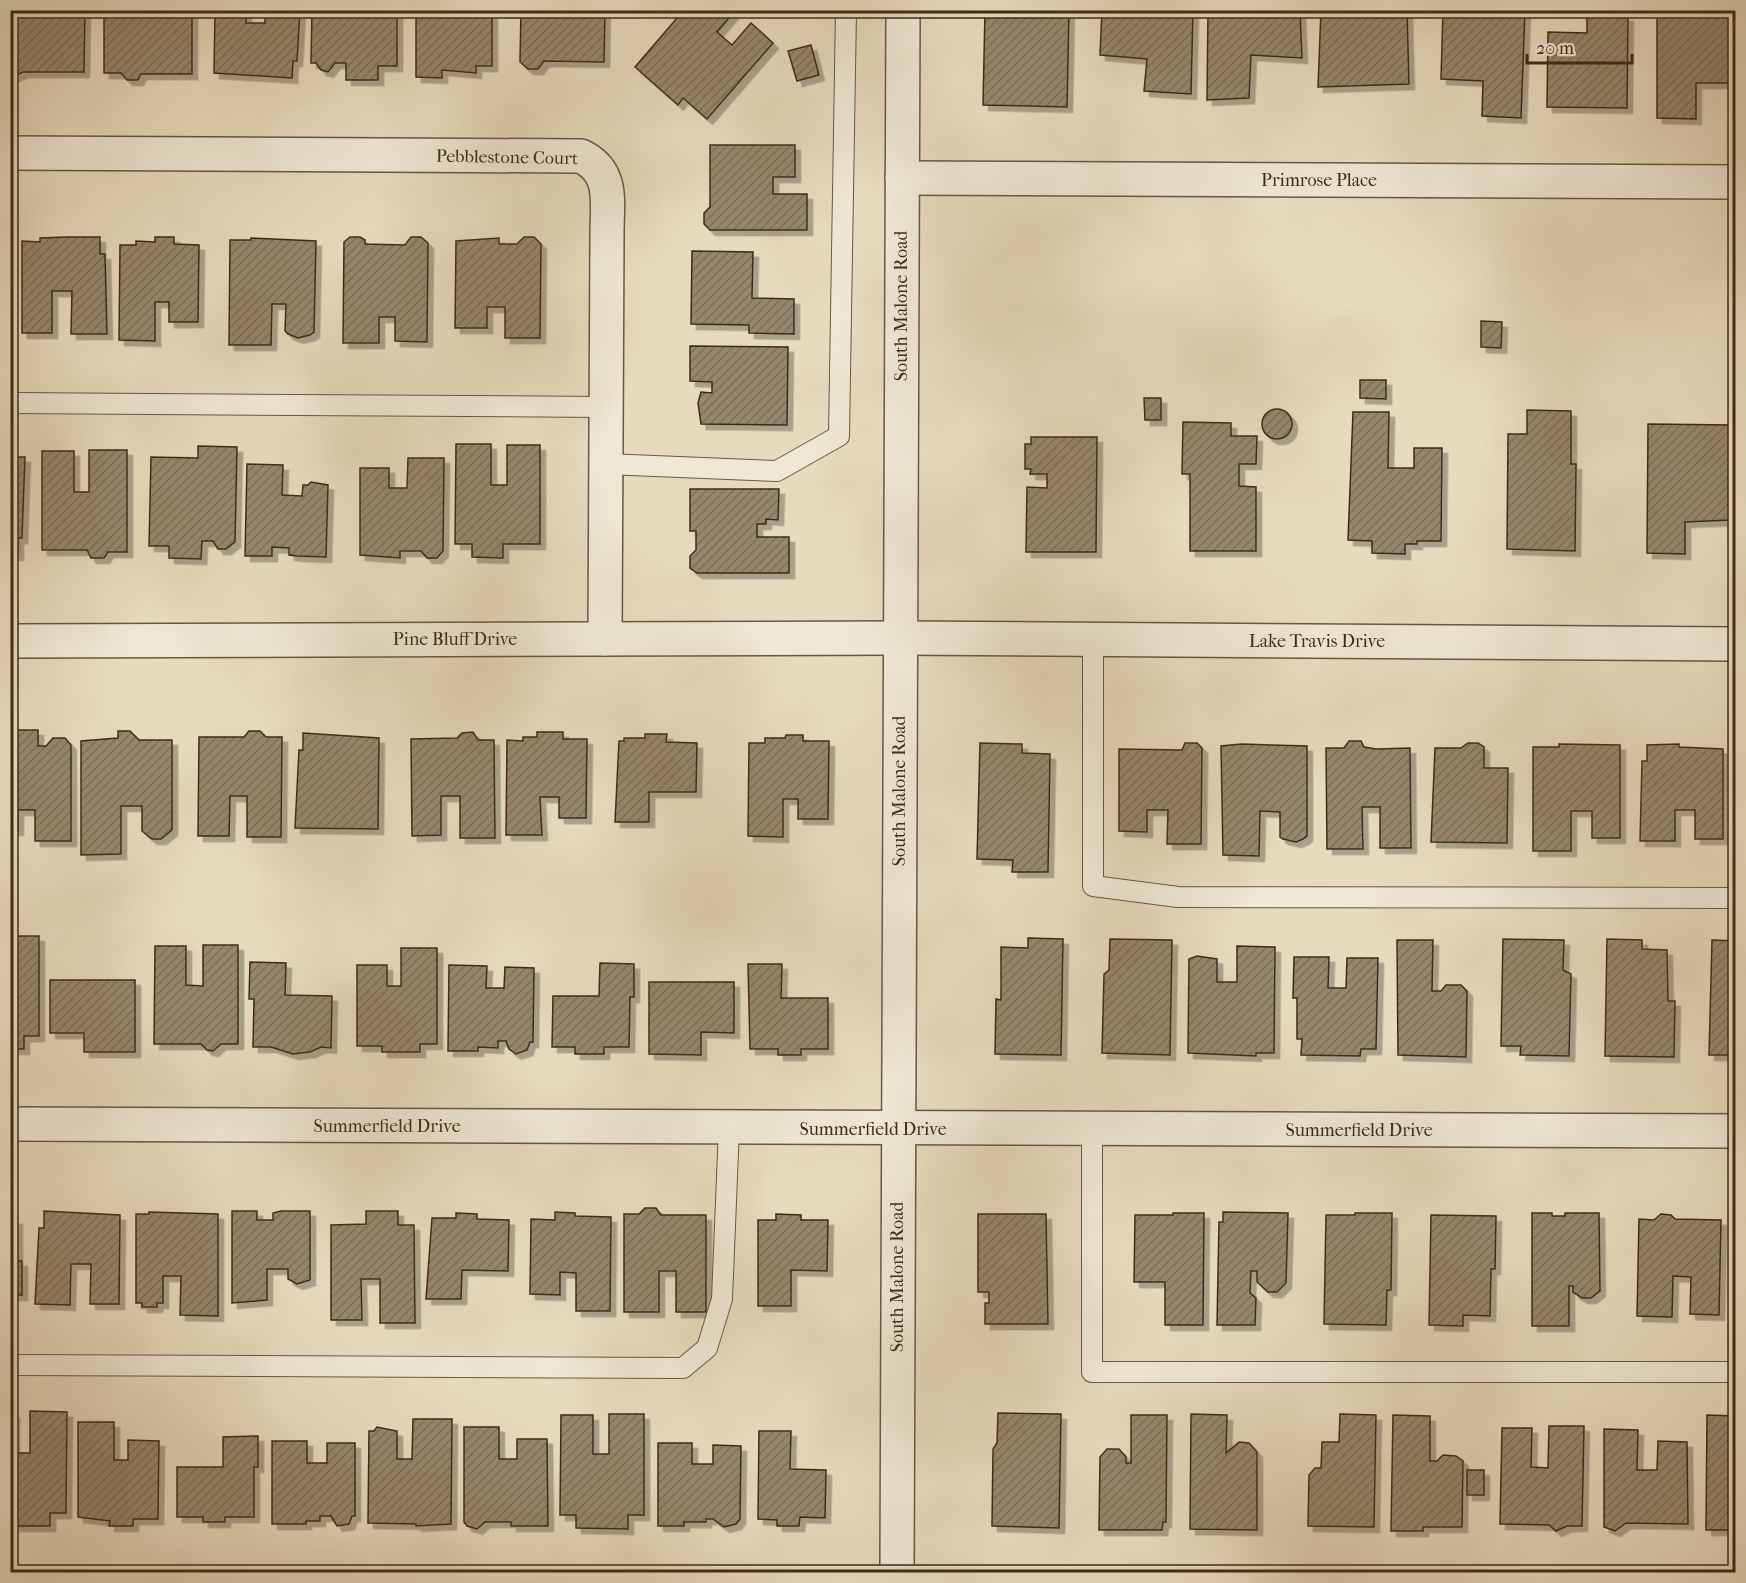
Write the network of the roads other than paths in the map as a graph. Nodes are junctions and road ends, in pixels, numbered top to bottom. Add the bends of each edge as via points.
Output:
1 (846, 10) edge
2 (903, 10) edge
3 (10, 153) edge
4 (902, 178) junction
5 (1736, 182) edge
6 (10, 404) edge
7 (606, 407) junction
8 (606, 464) junction
9 (899, 638) junction
10 (605, 639) junction
11 (1093, 639) junction
12 (10, 641) edge
13 (1736, 644) edge
14 (1736, 898) edge
15 (10, 1124) edge
16 (729, 1128) junction
17 (898, 1129) junction
18 (1092, 1129) junction
19 (1736, 1131) edge
20 (10, 1365) edge
21 (1736, 1372) edge
22 (897, 1572) edge

1 - 8 lane via 839,436 777,471
2 - 4 street, South Malone Road
3 - 7 street, Pebblestone Court via 581,156 596,163 606,182
4 - 5 street, Primrose Place
4 - 9 street, South Malone Road
6 - 7 lane
7 - 8 street, Pebblestone Court
8 - 10 street, Pebblestone Court
9 - 10 street, Pine Bluff Drive
9 - 11 street, Lake Travis Drive
9 - 17 street, South Malone Road
10 - 12 street, Pine Bluff Drive
11 - 13 street, Lake Travis Drive
11 - 14 lane via 1093,885 1178,897
15 - 16 street, Summerfield Drive
16 - 17 street, Summerfield Drive
16 - 20 lane via 722,1299 707,1348 683,1368
17 - 18 street, Summerfield Drive
17 - 22 street, South Malone Road
18 - 19 street, Summerfield Drive
18 - 21 lane via 1092,1372

